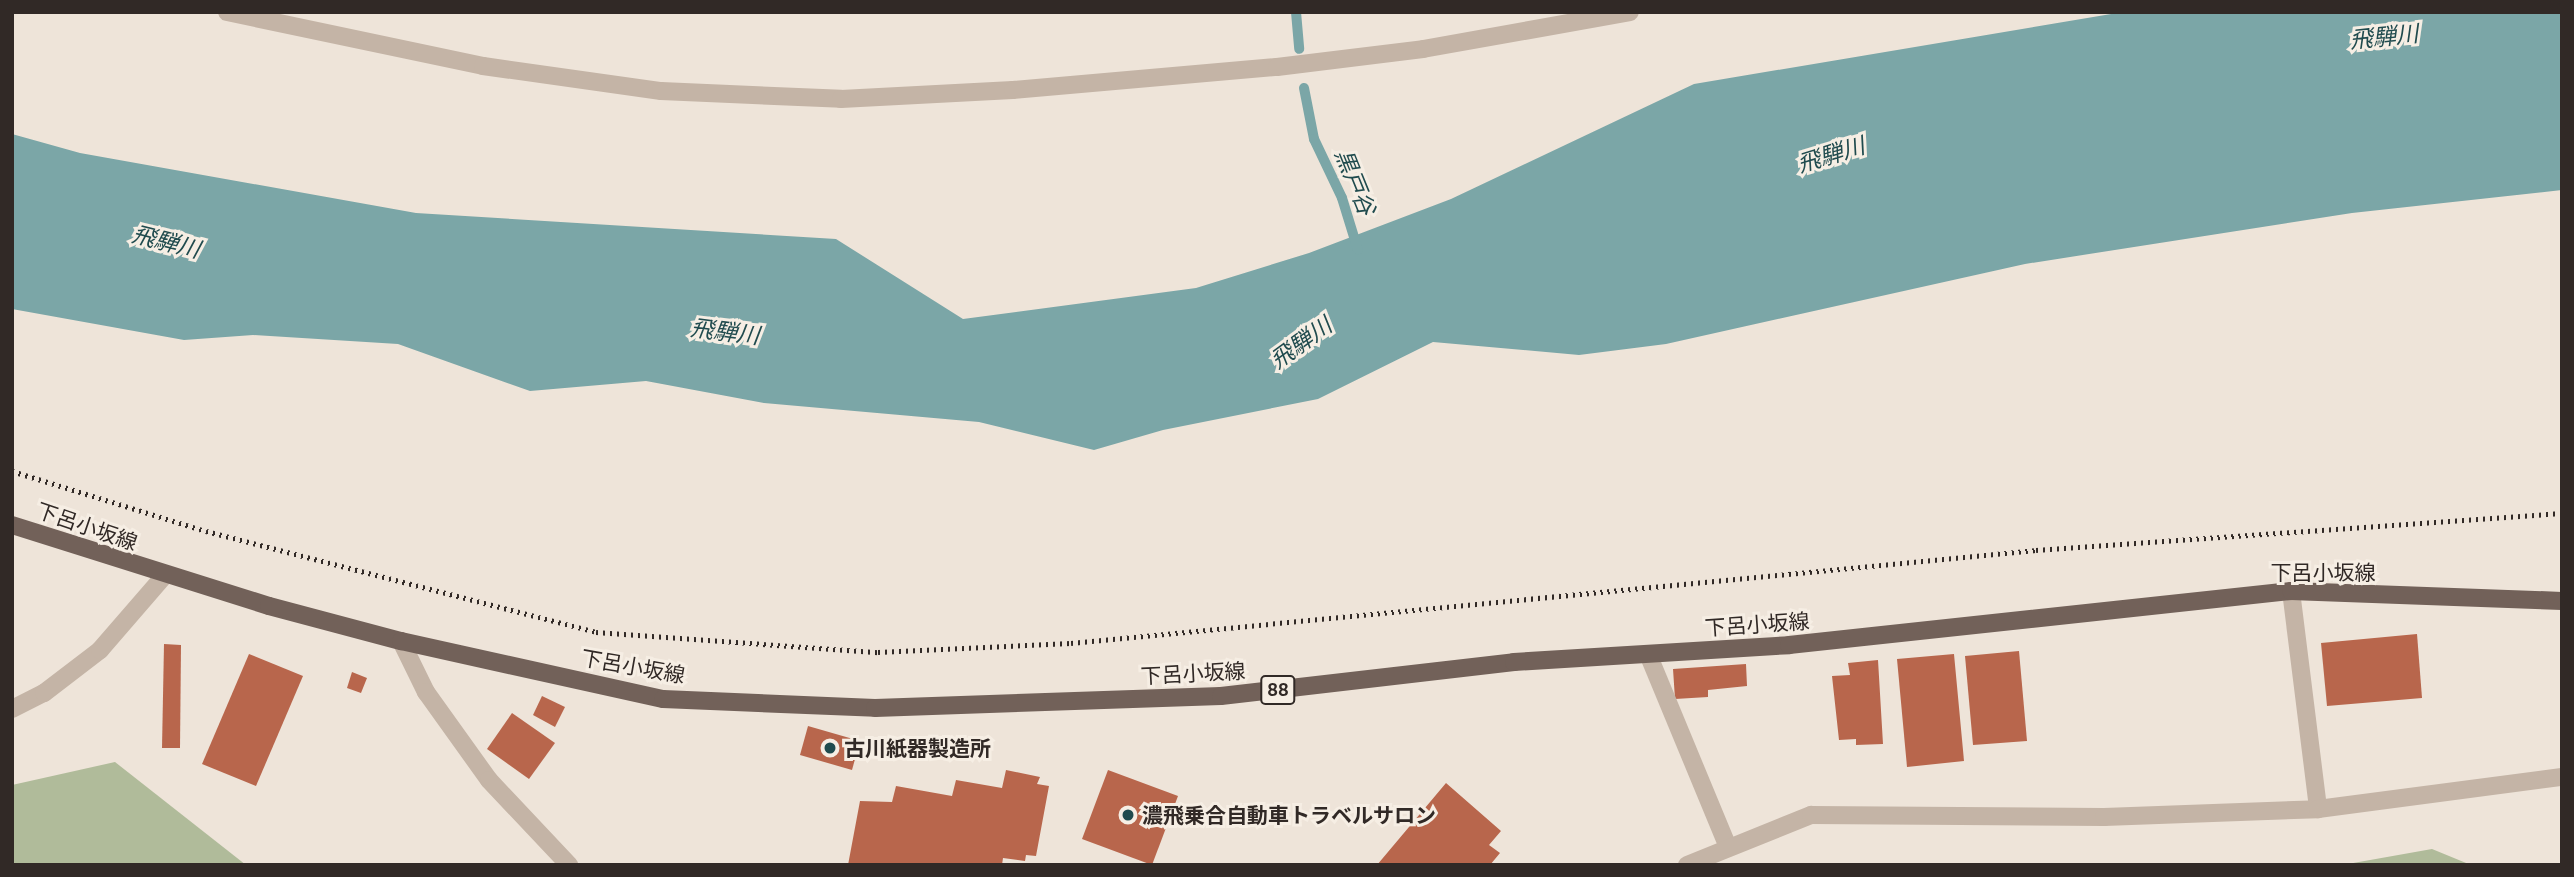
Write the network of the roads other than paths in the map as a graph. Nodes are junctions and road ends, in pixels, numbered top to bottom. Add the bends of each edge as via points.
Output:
1 (227, 12) edge
2 (1630, 12) edge
3 (12, 525) edge
4 (164, 576) junction
5 (2291, 591) junction
6 (2562, 601) edge
7 (401, 641) junction
8 (1648, 654) junction
9 (12, 709) edge
10 (2562, 777) edge
11 (2318, 809) junction
12 (1727, 845) junction
13 (569, 865) edge
14 (1687, 865) edge

1 - 2 street via 496,68 661,91 841,99 1013,90 1277,67 1423,49
3 - 4 main road, 下呂小坂線 / 88
4 - 7 main road, 下呂小坂線 / 88
4 - 9 street via 100,650 44,692
5 - 6 main road, 下呂小坂線 / 88
5 - 8 main road, 下呂小坂線 / 88 via 1817,643
5 - 11 street
7 - 8 main road, 下呂小坂線 / 88 via 663,699 875,708 1221,696 1514,662
7 - 13 street via 426,692 489,780
8 - 12 street
10 - 11 street
11 - 12 street via 2104,817 1811,815
12 - 14 street

